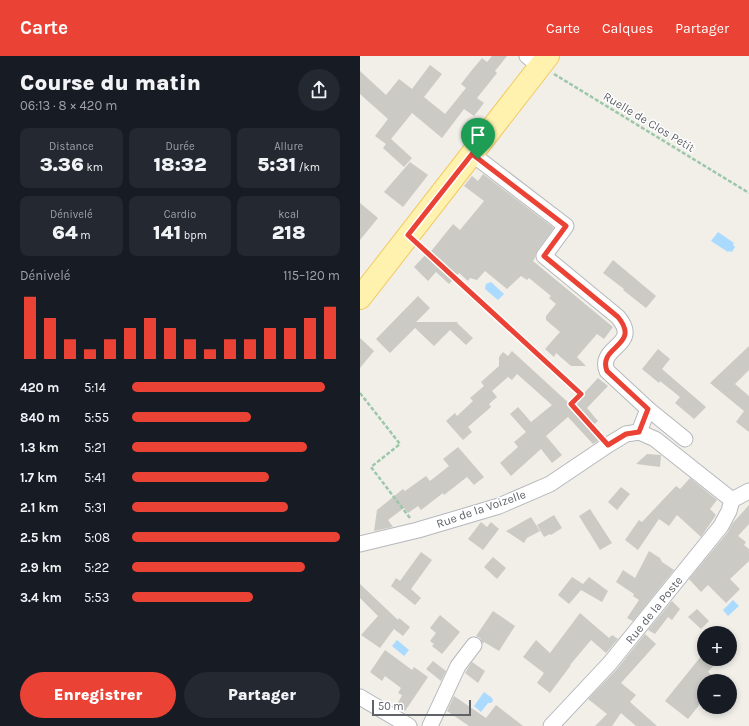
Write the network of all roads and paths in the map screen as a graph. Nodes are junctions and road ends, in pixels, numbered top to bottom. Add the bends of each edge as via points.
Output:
1 (538, 59) edge
2 (472, 154) junction
3 (749, 193) edge
4 (408, 235) junction
5 (360, 298) edge
6 (360, 393) edge
7 (648, 409) junction
8 (639, 432) junction
9 (685, 439) dead end
10 (608, 445) junction
11 (749, 491) edge
12 (732, 500) junction
13 (418, 530) junction
14 (360, 544) edge
15 (474, 645) dead end
16 (360, 697) edge
17 (409, 726) edge
18 (430, 726) edge
19 (552, 726) edge

1 - 2 main road
1 - 3 path, Ruelle de Clos Petit
2 - 4 main road
2 - 7 street via 566,226 544,256 625,325 624,340 606,358 605,365 607,371
4 - 5 main road
4 - 10 path via 581,394 571,404
6 - 13 path via 400,444 371,467
7 - 8 street
7 - 9 street
8 - 10 street, Rue de la Voizelle via 626,434
8 - 12 street via 655,439
10 - 13 street, Rue de la Voizelle via 550,484 499,506
11 - 12 street
12 - 19 street, Rue de la Poste via 721,526 610,663
13 - 14 street, Rue de la Voizelle
15 - 18 street via 458,666
16 - 17 street

